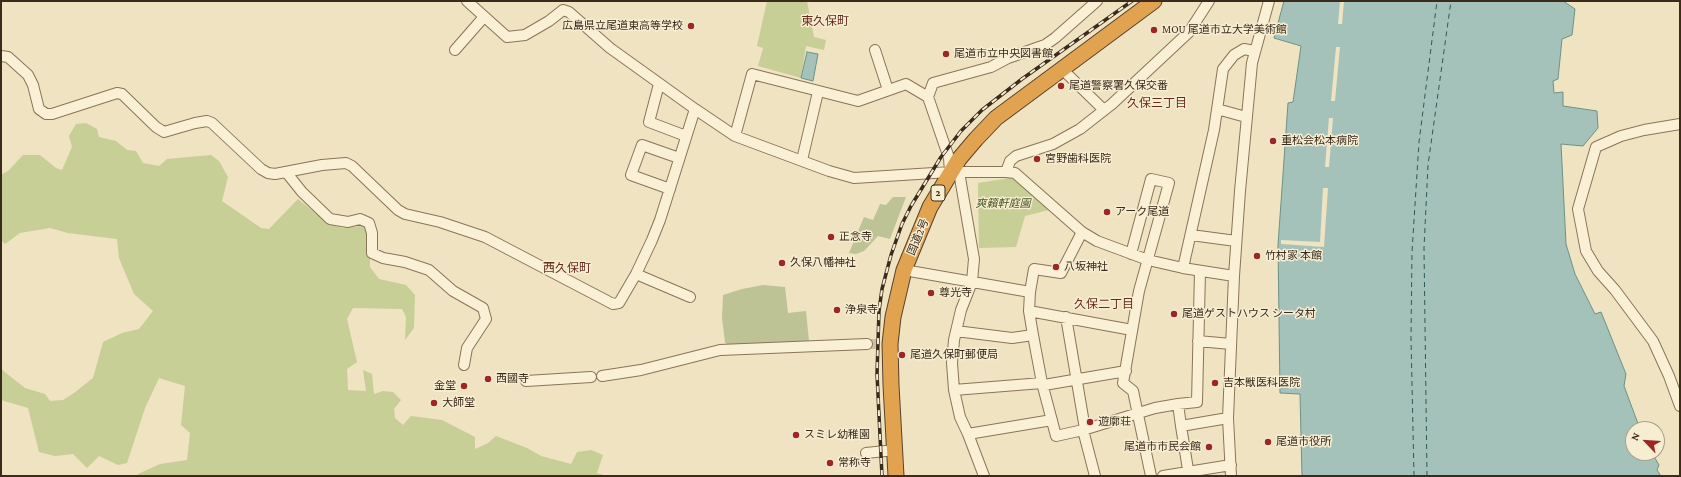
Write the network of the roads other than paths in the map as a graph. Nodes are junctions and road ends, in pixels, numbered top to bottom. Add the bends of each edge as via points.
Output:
1 (467, 1) edge
2 (1097, 1) edge
3 (1154, 1) edge
4 (1209, 1) edge
5 (1269, 1) edge
6 (483, 18) junction
7 (455, 50) dead end
8 (875, 50) dead end
9 (1254, 51) junction
10 (1, 56) edge
11 (1063, 70) junction
12 (659, 84) junction
13 (888, 90) junction
14 (818, 92) junction
15 (928, 97) junction
16 (695, 109) junction
17 (1217, 109) junction
18 (1104, 110) junction
19 (1246, 117) junction
20 (1680, 124) edge
21 (686, 136) junction
22 (735, 136) junction
23 (679, 158) junction
24 (802, 160) junction
25 (286, 172) junction
26 (955, 172) junction
27 (1006, 172) junction
28 (670, 189) junction
29 (1082, 232) junction
30 (1190, 235) junction
31 (1236, 241) junction
32 (1131, 254) junction
33 (1148, 260) junction
34 (1183, 268) junction
35 (904, 270) junction
36 (1200, 271) junction
37 (636, 274) junction
38 (1234, 276) junction
39 (972, 282) junction
40 (1030, 292) junction
41 (690, 297) dead end
42 (1029, 311) junction
43 (1066, 317) junction
44 (1132, 330) junction
45 (956, 331) junction
46 (1033, 335) junction
47 (1198, 342) junction
48 (867, 344) tunnel mouth
49 (1231, 344) junction
50 (464, 365) dead end
51 (1126, 371) junction
52 (602, 376) dead end
53 (591, 377) dead end
54 (1077, 379) junction
55 (526, 381) dead end
56 (1043, 384) junction
57 (954, 390) junction
58 (1178, 404) junction
59 (1680, 406) edge
60 (1137, 414) junction
61 (1228, 418) junction
62 (1052, 420) junction
63 (1181, 426) junction
64 (1084, 430) junction
65 (968, 434) junction
66 (895, 450) junction
67 (866, 453) dead end
68 (1231, 465) junction
69 (1188, 474) edge
70 (896, 476) edge
71 (984, 476) edge
72 (1095, 476) edge
73 (1151, 476) edge
74 (1163, 476) edge
75 (1231, 476) edge

1 - 6 street
2 - 15 street via 1046,45 1008,58 991,67 933,83
3 - 11 highway, 国道2号 / 2
4 - 18 street via 1189,32
5 - 9 street
6 - 7 street
6 - 12 street via 506,38 514,38 525,35 563,10 569,12 610,48
8 - 13 street
9 - 17 street via 1244,49 1234,55 1223,69
9 - 19 street
10 - 25 street via 8,57 28,75 39,109 46,114 112,94 122,94 164,132 206,121 212,123 261,169 275,174
11 - 18 street
11 - 26 highway, 国道2号 / 2 via 996,118 959,159
12 - 16 street
12 - 21 street via 649,122
13 - 14 street via 858,101
13 - 15 street via 906,84
14 - 22 street via 752,74
14 - 24 street
15 - 26 street
16 - 21 street
16 - 22 street
17 - 19 street
17 - 30 street
18 - 27 street via 1080,129 1053,144 1016,156 1010,161
19 - 31 street
20 - 59 street via 1621,136 1596,147 1578,209 1586,251 1598,271 1654,341
21 - 23 street
22 - 24 street
23 - 28 street
23 - 28 street via 642,145 631,175
24 - 26 street via 854,178
25 - 37 street via 330,163 346,163 405,214 485,237 613,304 619,303
25 - 50 street via 330,219 348,222 360,220 369,224 372,233 372,253 429,270 453,291 483,308 486,319 467,348
26 - 27 street
26 - 35 highway, 国道2号 / 2 via 923,222
26 - 39 street via 974,259
27 - 29 street via 1018,174
28 - 37 street via 660,220
29 - 32 street via 1097,241
29 - 40 street via 1062,273 1034,269
30 - 31 street
30 - 34 street
31 - 38 street
32 - 33 street
32 - 33 street via 1151,179 1169,183
33 - 34 street
33 - 44 street
34 - 36 street
35 - 39 street
35 - 66 highway, 国道2号 / 2 via 886,344
36 - 38 street
36 - 47 street
37 - 41 street
38 - 49 street
39 - 40 street
39 - 45 street
40 - 42 street
42 - 43 street
42 - 46 street
43 - 44 street
43 - 54 street
44 - 51 street
45 - 46 street via 1012,338
45 - 57 street via 952,362
46 - 56 street
47 - 49 street
47 - 58 street via 1197,402
48 - 52 street via 720,350 641,370
49 - 61 street
51 - 54 street
51 - 60 street via 1123,384 1133,391
53 - 55 street
54 - 56 street
54 - 64 street
56 - 57 street
56 - 62 street
57 - 65 street via 960,417
58 - 60 street
58 - 63 street
60 - 64 street
60 - 73 street
61 - 63 street
61 - 68 street
62 - 64 street via 1056,436
62 - 65 street
63 - 69 street
64 - 72 street
65 - 71 street
66 - 67 street
66 - 70 highway, 国道2号 / 2
68 - 69 street
68 - 75 street
69 - 74 street

